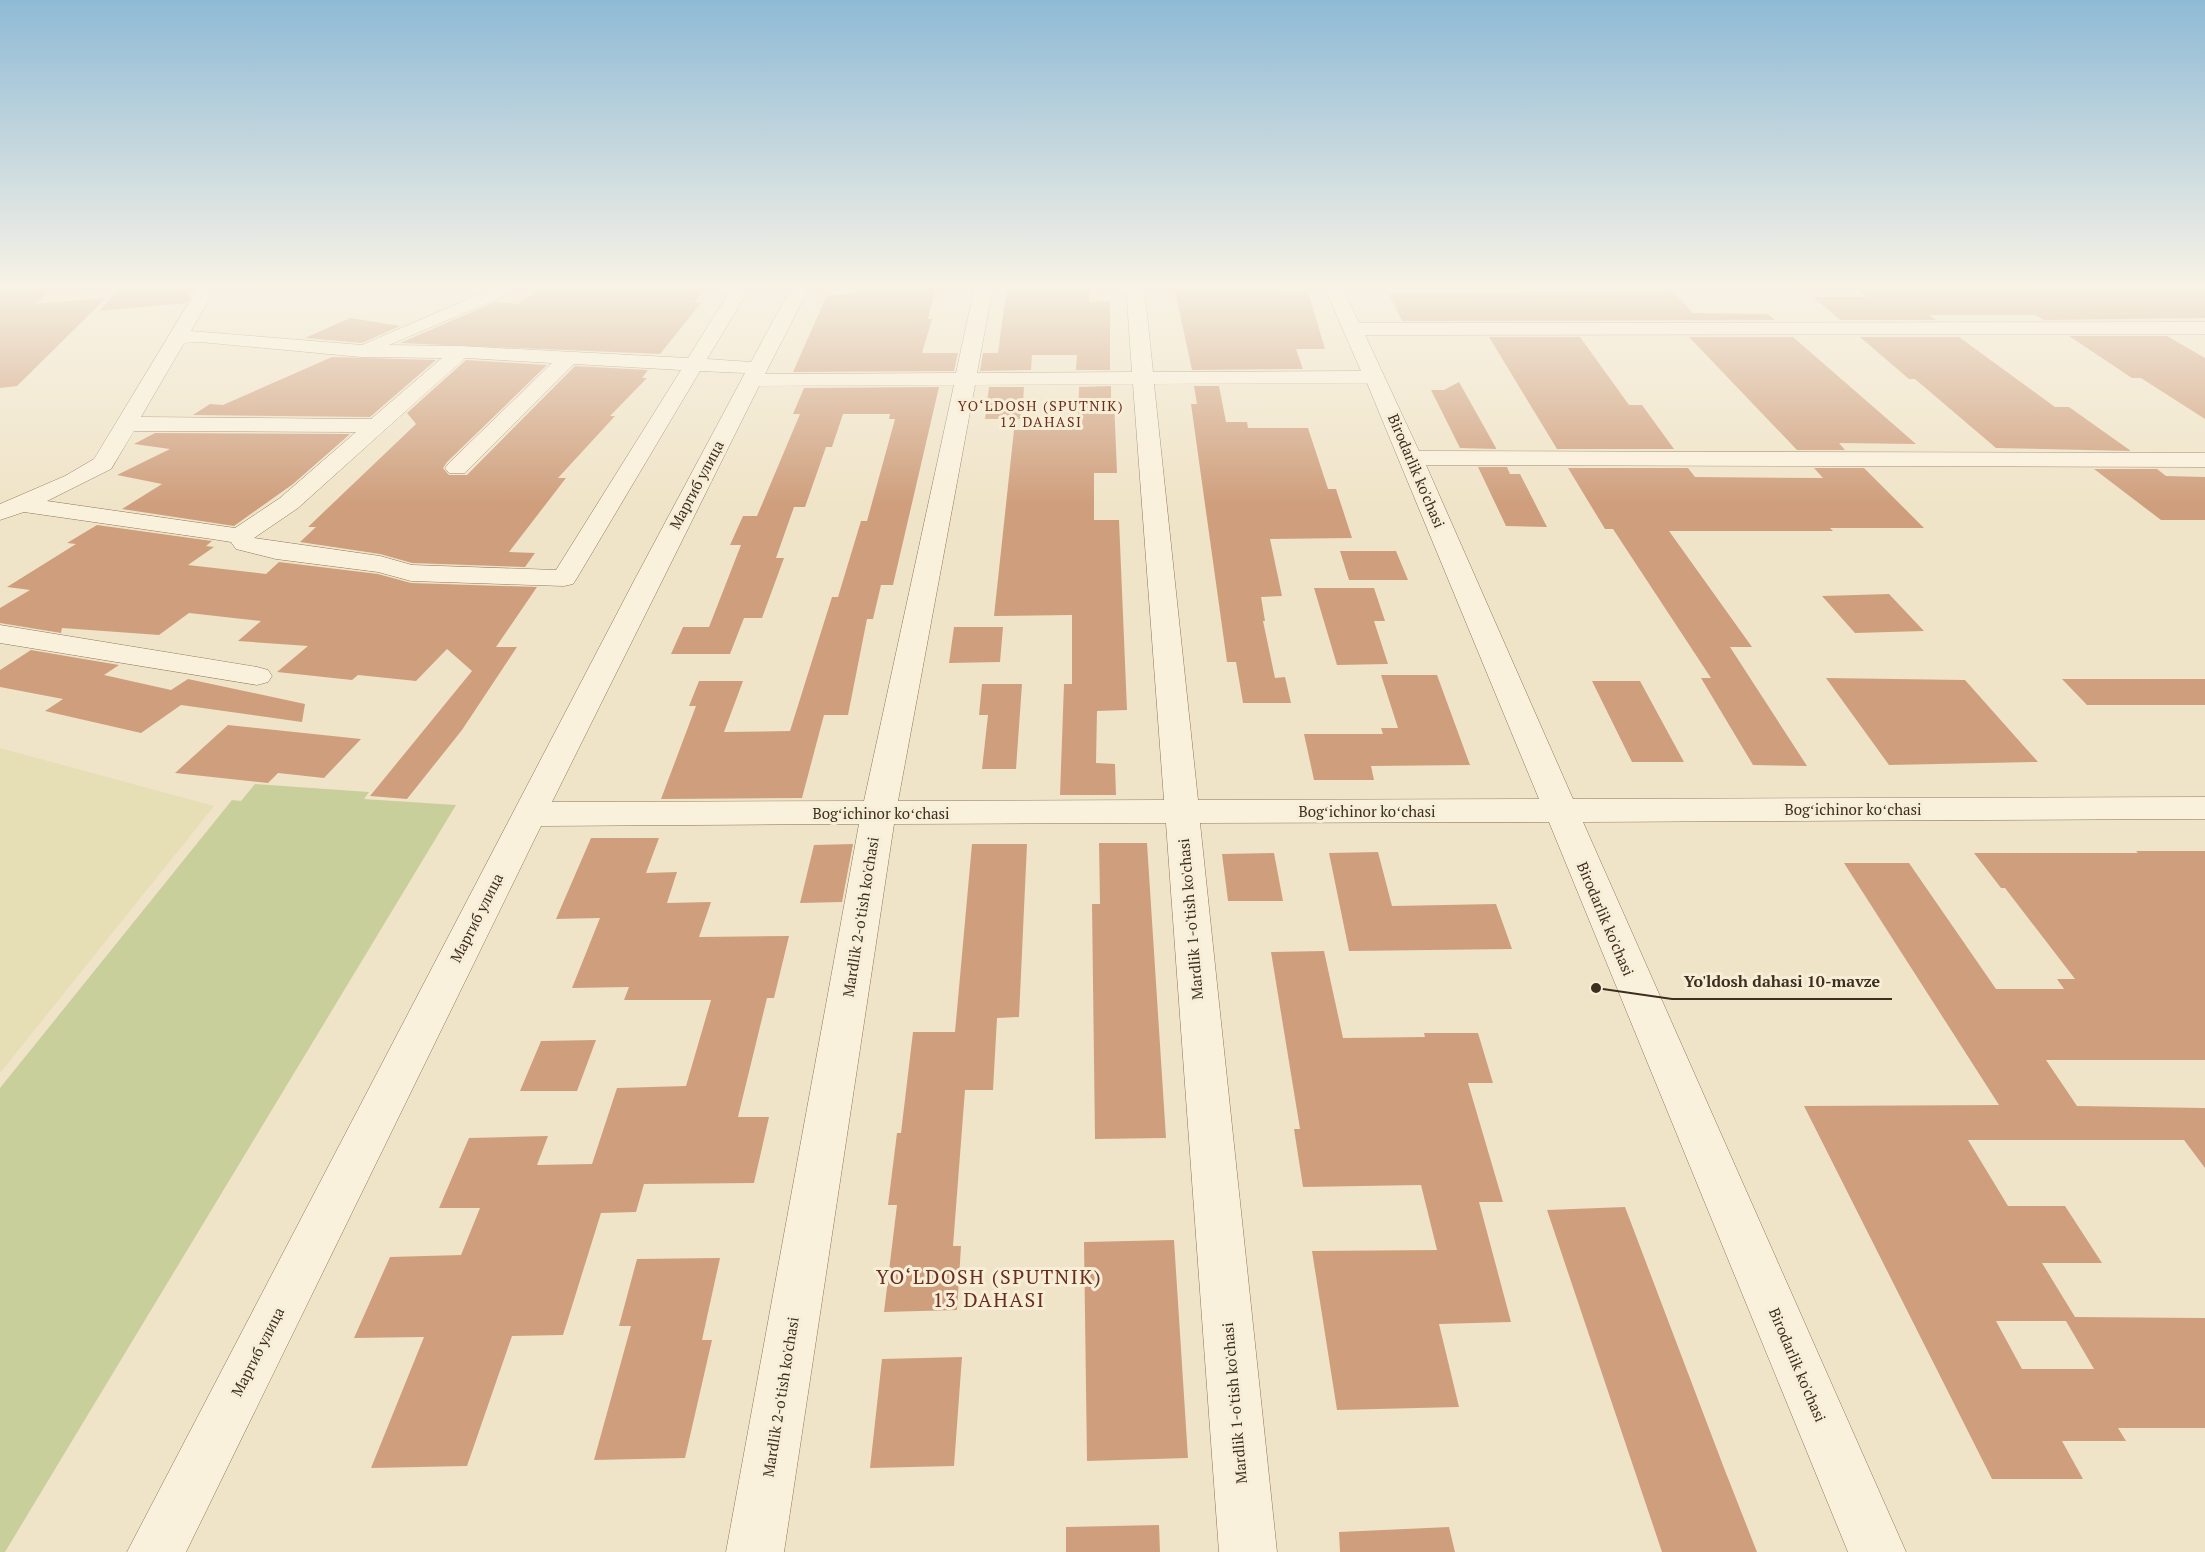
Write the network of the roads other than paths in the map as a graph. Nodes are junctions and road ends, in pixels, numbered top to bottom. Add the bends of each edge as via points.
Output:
1 (166, 358) edge
2 (453, 358) edge
3 (559, 358) edge
4 (695, 358) edge
5 (763, 358) edge
6 (970, 358) edge
7 (1141, 358) edge
8 (1365, 358) edge
9 (568, 359) junction
10 (691, 365) junction
11 (755, 374) junction
12 (1374, 377) junction
13 (1143, 380) junction
14 (966, 381) junction
15 (129, 424) junction
16 (376, 426) junction
17 (1411, 458) junction
18 (2205, 460) edge
19 (456, 468) dead end
20 (11, 508) edge
21 (239, 536) junction
22 (0, 634) edge
23 (257, 676) dead end
24 (2205, 808) edge
25 (1560, 812) junction
26 (1181, 813) junction
27 (530, 814) junction
28 (878, 815) junction
29 (156, 1552) edge
30 (755, 1552) edge
31 (1248, 1552) edge
32 (1877, 1552) edge

1 - 15 street
2 - 16 street
3 - 9 street
4 - 10 street
5 - 11 street, Маргиб улица
6 - 14 street, Mardlik 2-o'tish ko'chasi
7 - 13 street, Mardlik 1-o'tish ko'chasi
8 - 12 street, Birodarlik ko'chasi
9 - 10 street
9 - 19 street
10 - 11 street
10 - 21 street via 564,578 411,573 380,564 276,551 245,544
11 - 14 street
11 - 27 street, Маргиб улица
12 - 13 street
12 - 17 street, Birodarlik ko'chasi
13 - 14 street
13 - 26 street, Mardlik 1-o'tish ko'chasi
14 - 28 street, Mardlik 2-o'tish ko'chasi
15 - 16 street
15 - 20 street via 109,458 94,471
16 - 21 street via 289,503
17 - 18 street
17 - 25 street, Birodarlik ko'chasi
20 - 21 street via 167,523
22 - 23 street
24 - 25 street, Bogʻichinor koʻchasi
25 - 26 street, Bogʻichinor koʻchasi
25 - 32 street, Birodarlik ko'chasi
26 - 28 street, Bogʻichinor koʻchasi
26 - 31 street, Mardlik 1-o'tish ko'chasi
27 - 28 street, Bogʻichinor koʻchasi
27 - 29 street, Маргиб улица
28 - 30 street, Mardlik 2-o'tish ko'chasi

